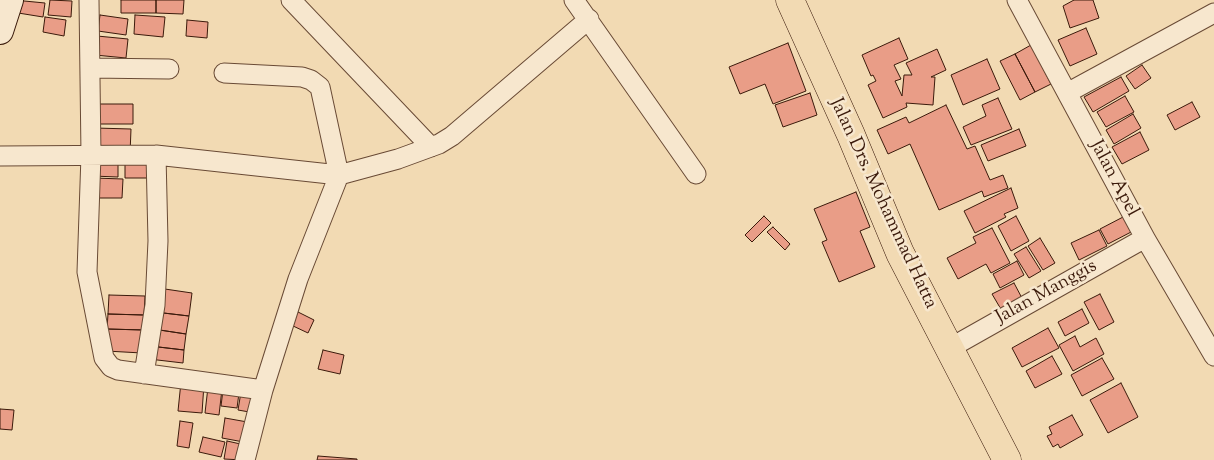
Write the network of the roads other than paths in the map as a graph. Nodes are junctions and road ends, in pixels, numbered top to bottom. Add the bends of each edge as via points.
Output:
1 (10, 0) edge
2 (89, 0) edge
3 (291, 0) edge
4 (574, 0) edge
5 (790, 0) edge
6 (1023, 2) edge
7 (1214, 13) edge
8 (589, 19) junction
9 (0, 31) edge
10 (90, 68) junction
11 (169, 69) dead end
12 (224, 73) dead end
13 (1067, 93) junction
14 (440, 142) junction
15 (91, 155) junction
16 (0, 156) edge
17 (156, 156) junction
18 (696, 174) dead end
19 (339, 175) junction
20 (1145, 238) junction
21 (950, 348) junction
22 (1214, 356) edge
23 (144, 374) junction
24 (264, 390) junction
25 (245, 460) edge
26 (1007, 460) edge

1 - 9 main road
2 - 10 street
3 - 14 street via 306,18
4 - 8 street
5 - 21 main road, Jalan Drs. Mohammad Hatta via 900,253
6 - 13 street, Jalan Apel
7 - 13 street
8 - 14 street
8 - 18 street
10 - 11 street
10 - 15 street
12 - 19 street via 302,77 320,87
13 - 20 street, Jalan Apel
14 - 19 street via 398,159
15 - 16 street
15 - 17 street
15 - 23 street via 87,272 104,358 111,367
17 - 19 street
17 - 23 street via 156,295
19 - 24 street via 298,279
20 - 21 street, Jalan Manggis
20 - 22 street, Jalan Apel
21 - 26 main road, Jalan Drs. Mohammad Hatta
23 - 24 street
24 - 25 street

